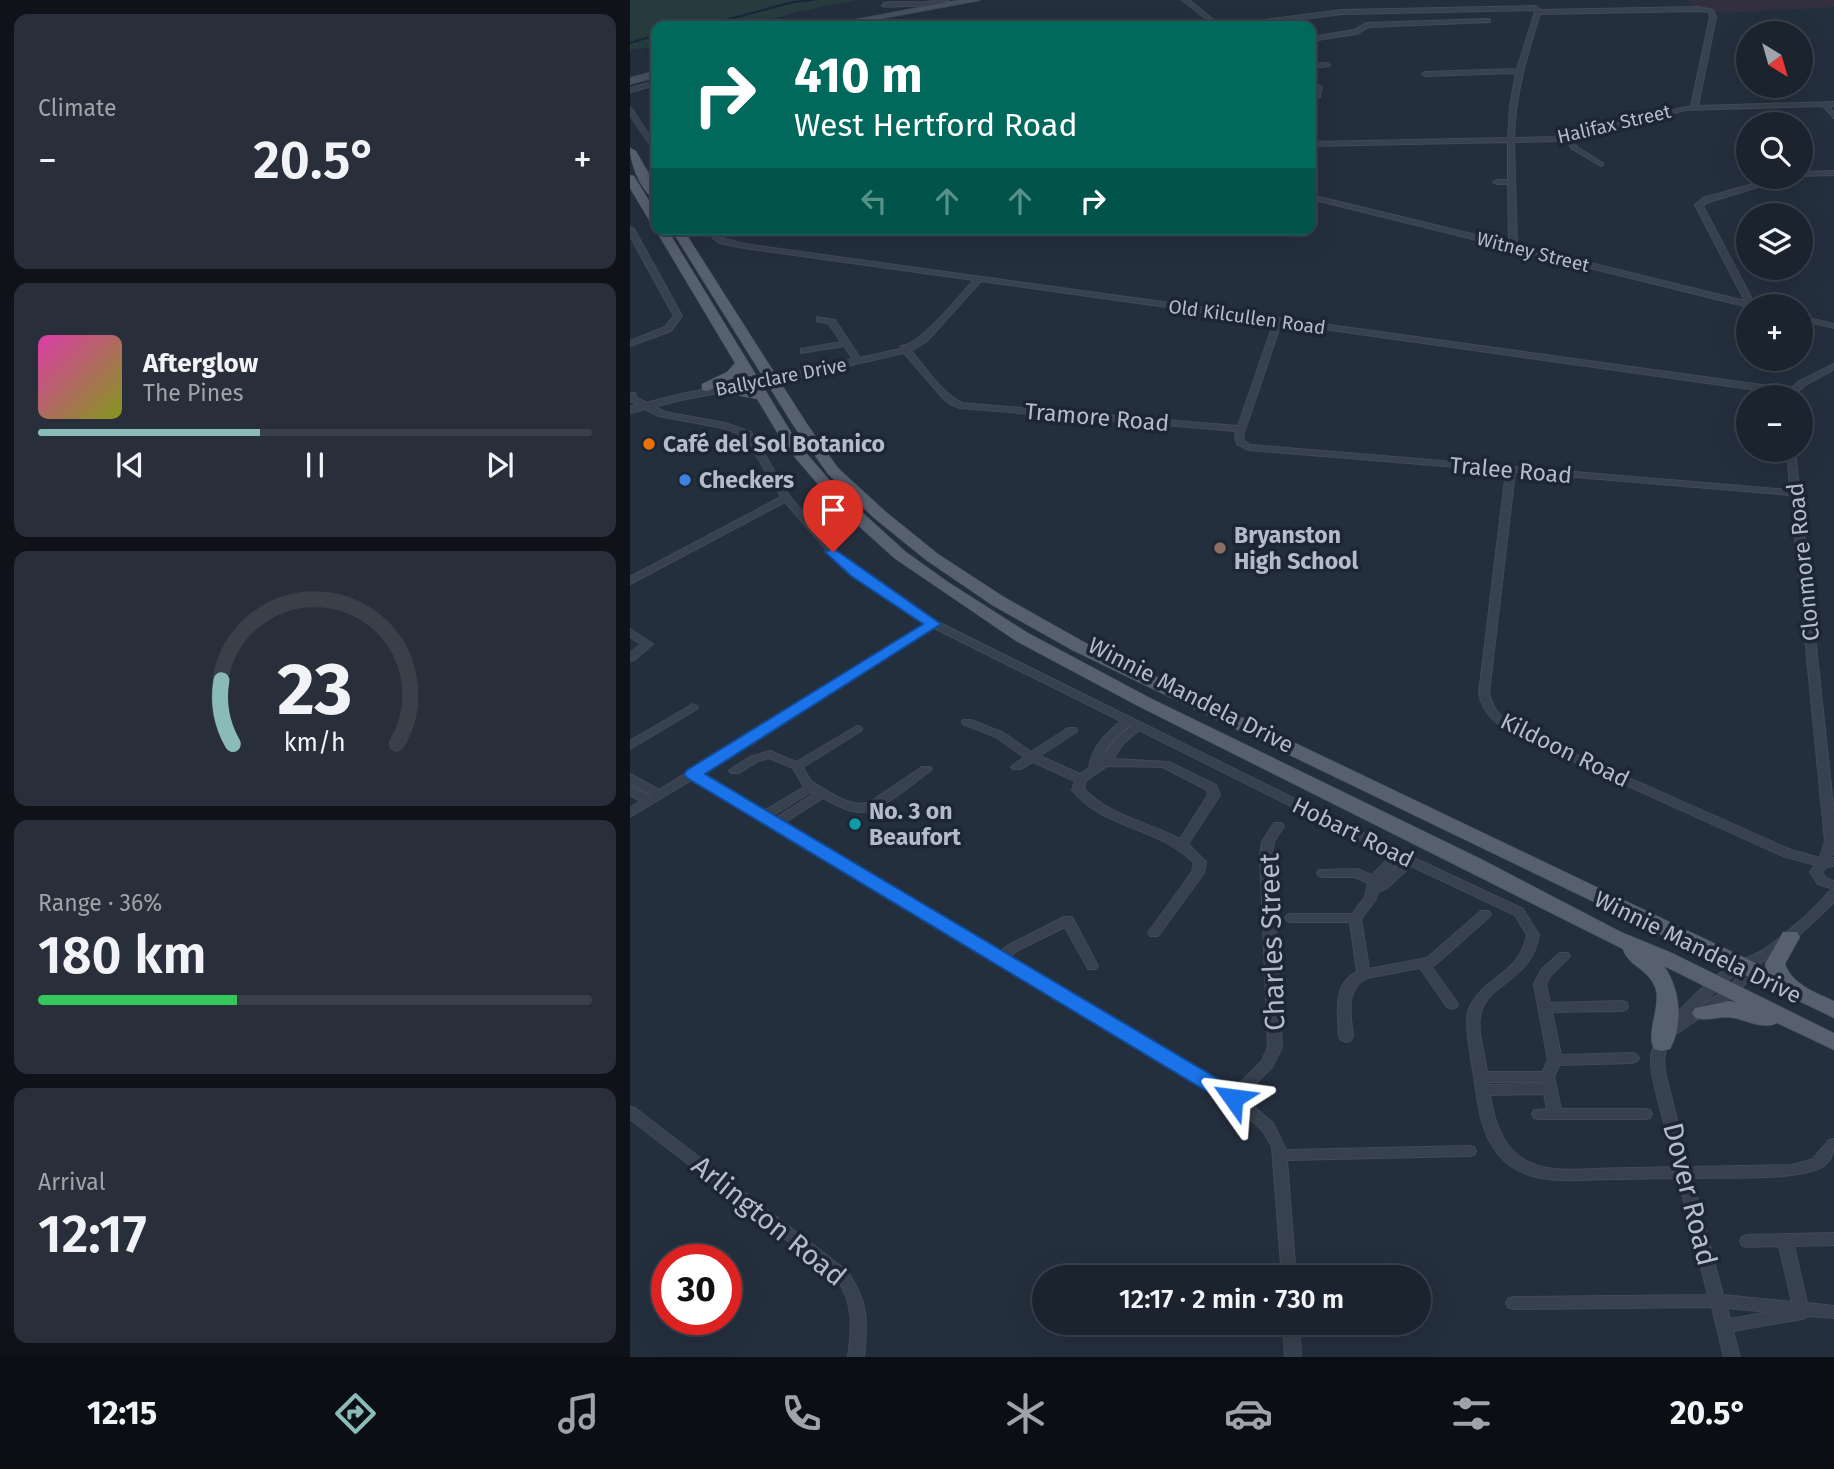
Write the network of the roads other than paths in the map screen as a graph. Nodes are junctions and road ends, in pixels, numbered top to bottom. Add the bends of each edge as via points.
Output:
1 (946, 0) edge
2 (976, 0) edge
3 (982, 0) edge
4 (1185, 0) edge
5 (1530, 0) edge
6 (1604, 0) edge
7 (877, 3) dead end
8 (892, 9) junction
9 (1488, 9) junction
10 (1537, 10) junction
11 (1612, 10) junction
12 (1417, 11) junction
13 (874, 18) junction
14 (856, 21) edge
15 (860, 21) edge
16 (1212, 21) edge
17 (1273, 21) edge
18 (1488, 21) dead end
19 (1420, 23) junction
20 (1535, 25) junction
21 (1316, 37) edge
22 (1327, 65) dead end
23 (1316, 66) edge
24 (1520, 71) junction
25 (651, 73) edge
26 (1425, 74) dead end
27 (630, 79) edge
28 (651, 84) edge
29 (630, 90) edge
30 (1830, 105) edge
31 (1694, 107) junction
32 (630, 110) edge
33 (1834, 116) edge
34 (651, 131) edge
35 (644, 132) junction
36 (1568, 138) junction
37 (651, 142) edge
38 (1511, 142) junction
39 (1316, 144) edge
40 (630, 150) edge
41 (1601, 164) dead end
42 (1834, 173) edge
43 (1813, 174) edge
44 (630, 178) edge
45 (1497, 182) dead end
46 (1512, 182) junction
47 (651, 187) edge
48 (1744, 189) edge
49 (1316, 198) edge
50 (651, 214) edge
51 (630, 229) edge
52 (665, 235) edge
53 (680, 235) edge
54 (714, 235) edge
55 (1513, 246) junction
56 (979, 279) junction
57 (1010, 283) junction
58 (1747, 294) edge
59 (964, 296) junction
60 (1736, 302) edge
61 (820, 319) dead end
62 (1278, 321) junction
63 (1813, 321) edge
64 (1834, 326) edge
65 (846, 343) junction
66 (630, 344) edge
67 (905, 349) junction
68 (804, 351) dead end
69 (856, 358) junction
70 (743, 363) junction
71 (1834, 366) edge
72 (762, 382) junction
73 (1801, 384) joint
74 (1746, 385) edge
75 (1792, 385) edge
76 (707, 387) junction
77 (725, 389) joint
78 (638, 402) edge
79 (1241, 429) junction
80 (1792, 462) edge
81 (1511, 470) junction
82 (1796, 493) junction
83 (786, 498) junction
84 (630, 581) edge
85 (934, 624) junction
86 (630, 632) edge
87 (630, 658) edge
88 (693, 707) dead end
89 (967, 722) dead end
90 (1134, 723) junction
91 (857, 729) dead end
92 (1072, 730) dead end
93 (630, 746) edge
94 (1034, 758) junction
95 (1098, 764) junction
96 (797, 766) junction
97 (1017, 767) dead end
98 (926, 769) dead end
99 (735, 771) dead end
100 (693, 774) junction
101 (630, 778) edge
102 (1082, 779) junction
103 (811, 787) junction
104 (630, 790) edge
105 (823, 793) junction
106 (654, 798) junction
107 (630, 813) edge
108 (769, 821) junction
109 (1278, 826) dead end
110 (1832, 845) edge
111 (1181, 846) junction
112 (1405, 858) junction
113 (1825, 871) edge
114 (1323, 873) dead end
115 (1377, 886) junction
116 (1834, 894) edge
117 (1819, 913) junction
118 (1485, 915) dead end
119 (1290, 918) dead end
120 (1355, 918) junction
121 (1154, 933) dead end
122 (1614, 937) junction
123 (1790, 937) junction
124 (1564, 956) dead end
125 (1000, 960) junction
126 (1423, 964) junction
127 (1750, 965) junction
128 (1092, 966) dead end
129 (1364, 974) junction
130 (1725, 987) junction
131 (1792, 990) junction
132 (1452, 1004) dead end
133 (1622, 1006) dead end
134 (1545, 1007) junction
135 (1834, 1010) edge
136 (1703, 1013) junction
137 (1346, 1037) dead end
138 (1666, 1038) junction
139 (1831, 1040) edge
140 (1632, 1058) dead end
141 (1555, 1060) junction
142 (1548, 1083) junction
143 (1482, 1084) junction
144 (1233, 1098) junction
145 (630, 1112) edge
146 (1539, 1114) dead end
147 (1555, 1114) junction
148 (1645, 1114) dead end
149 (1834, 1144) edge
150 (1469, 1151) dead end
151 (1281, 1155) junction
152 (1685, 1172) junction
153 (1834, 1238) edge
154 (1785, 1240) junction
155 (1747, 1241) dead end
156 (1288, 1265) edge
157 (1718, 1301) junction
158 (1513, 1303) dead end
159 (1804, 1312) junction
160 (1834, 1312) edge
161 (1724, 1326) junction
162 (1292, 1335) edge
163 (856, 1357) edge
164 (1293, 1357) edge
165 (1732, 1357) edge

1 - 8 street
2 - 8 main road
3 - 8 main road
4 - 16 street
5 - 10 street
6 - 11 street
7 - 8 street
8 - 13 main road
9 - 10 street
9 - 12 street
9 - 20 street via 1526,18
10 - 11 street
10 - 20 street
11 - 31 street via 1698,9 1713,14
12 - 17 street via 1336,13
12 - 19 street
13 - 14 main road
13 - 15 main road
18 - 19 street
19 - 21 street via 1373,24
20 - 24 street
22 - 23 street
24 - 26 street
24 - 38 street via 1511,111
25 - 27 main road
28 - 29 street
30 - 31 street, Halifax Street
30 - 33 street
31 - 36 street, Halifax Street
32 - 35 street
34 - 35 street
35 - 37 street
36 - 38 street, Halifax Street
36 - 41 street via 1574,148
38 - 39 street, Halifax Street
38 - 46 street
40 - 47 main road
42 - 43 street
44 - 50 main road
45 - 46 street
46 - 55 street
48 - 58 street via 1699,205
49 - 55 street, Witney Street
51 - 66 street via 678,316 668,329
52 - 70 main road, Winnie Mandela Drive
53 - 72 main road, Winnie Mandela Drive
54 - 56 street, Old Kilcullen Road via 744,246
55 - 60 street, Witney Street
56 - 57 street, Old Kilcullen Road
56 - 59 street, Ballyclare Drive
57 - 59 street
57 - 62 street, Old Kilcullen Road
59 - 67 street, Ballyclare Drive via 918,344
61 - 65 street via 832,322
62 - 74 street, Old Kilcullen Road
62 - 79 street
63 - 64 street
65 - 68 street
65 - 69 street
67 - 69 street, Ballyclare Drive
67 - 72 street, Ballyclare Drive
67 - 79 street, Tramore Road via 954,404
69 - 72 street, Ballyclare Drive
70 - 72 main road, Winnie Mandela Drive
70 - 76 main road via 732,375
71 - 73 street
72 - 76 street, Ballyclare Drive
72 - 77 main road
72 - 122 main road, Winnie Mandela Drive via 801,457 868,526 914,565 1010,630
72 - 127 main road, Winnie Mandela Drive via 851,489 916,545 998,601 1078,646
73 - 75 street
76 - 78 street, Ballyclare Drive
77 - 78 street, Ballyclare Drive
78 - 83 street, Hobart Road via 663,414 748,434
79 - 81 street, Tralee Road via 1240,442 1254,448 1449,461
80 - 82 street, Clonmore Road
81 - 82 street, Tralee Road
81 - 113 street, Kildoon Road via 1484,693 1492,714 1519,733
82 - 110 street, Clonmore Road
83 - 84 street
83 - 85 street, Hobart Road via 840,559
85 - 90 street, Hobart Road
85 - 100 street
86 - 87 street via 648,644
88 - 93 street
89 - 94 street via 1000,735
90 - 95 street
90 - 112 street, Hobart Road
91 - 96 street
92 - 94 street
94 - 97 street
94 - 102 street
95 - 102 street
95 - 111 street via 1165,764 1212,789 1210,801
96 - 99 street via 770,754
96 - 103 street
98 - 105 street via 867,808 850,807
100 - 106 street
100 - 108 street
101 - 106 street
102 - 111 street via 1078,792 1088,799
103 - 105 street
103 - 108 street
104 - 106 street
105 - 108 street
106 - 107 street
108 - 125 street
109 - 144 street, Charles Street via 1266,854 1275,1047 1268,1064
110 - 113 street, Clonmore Road
111 - 121 street via 1196,857 1200,867
112 - 115 street
112 - 143 street, Hobart Road via 1519,912 1533,935 1529,955 1476,1008
113 - 117 street, Clonmore Road
114 - 115 street via 1357,873
115 - 120 street
116 - 117 street
117 - 123 street
118 - 126 street via 1438,957
119 - 120 street
120 - 129 street
122 - 130 main road, Winnie Mandela Drive
122 - 138 main road via 1664,979 1668,989
123 - 127 street
123 - 131 main road via 1774,964
124 - 134 street via 1542,978
125 - 128 street via 1011,949 1068,920
125 - 144 street
126 - 129 street
126 - 132 street
127 - 130 street
127 - 131 main road, Winnie Mandela Drive
129 - 137 street via 1350,981 1346,989
130 - 136 street
130 - 138 street via 1688,1010
130 - 139 main road, Winnie Mandela Drive
131 - 135 main road, Winnie Mandela Drive
133 - 134 street
134 - 141 street
136 - 138 street
136 - 139 main road via 1739,1010
138 - 152 street, Dover Road via 1657,1056 1658,1070
140 - 141 street
141 - 142 street
142 - 143 street
142 - 147 street
143 - 152 street, Hobart Road via 1496,1144 1532,1171 1556,1175
144 - 151 street via 1268,1127
145 - 163 street, Arlington Road via 842,1275 859,1309
146 - 147 street
147 - 148 street
149 - 152 street, Hobart Road via 1825,1158 1803,1169
150 - 151 street
151 - 156 street
152 - 157 street, Dover Road
153 - 154 street
154 - 155 street
154 - 159 street
157 - 158 street
157 - 159 street
157 - 161 street, Dover Road
159 - 160 street
159 - 161 street
161 - 165 street, Dover Road
162 - 164 street

